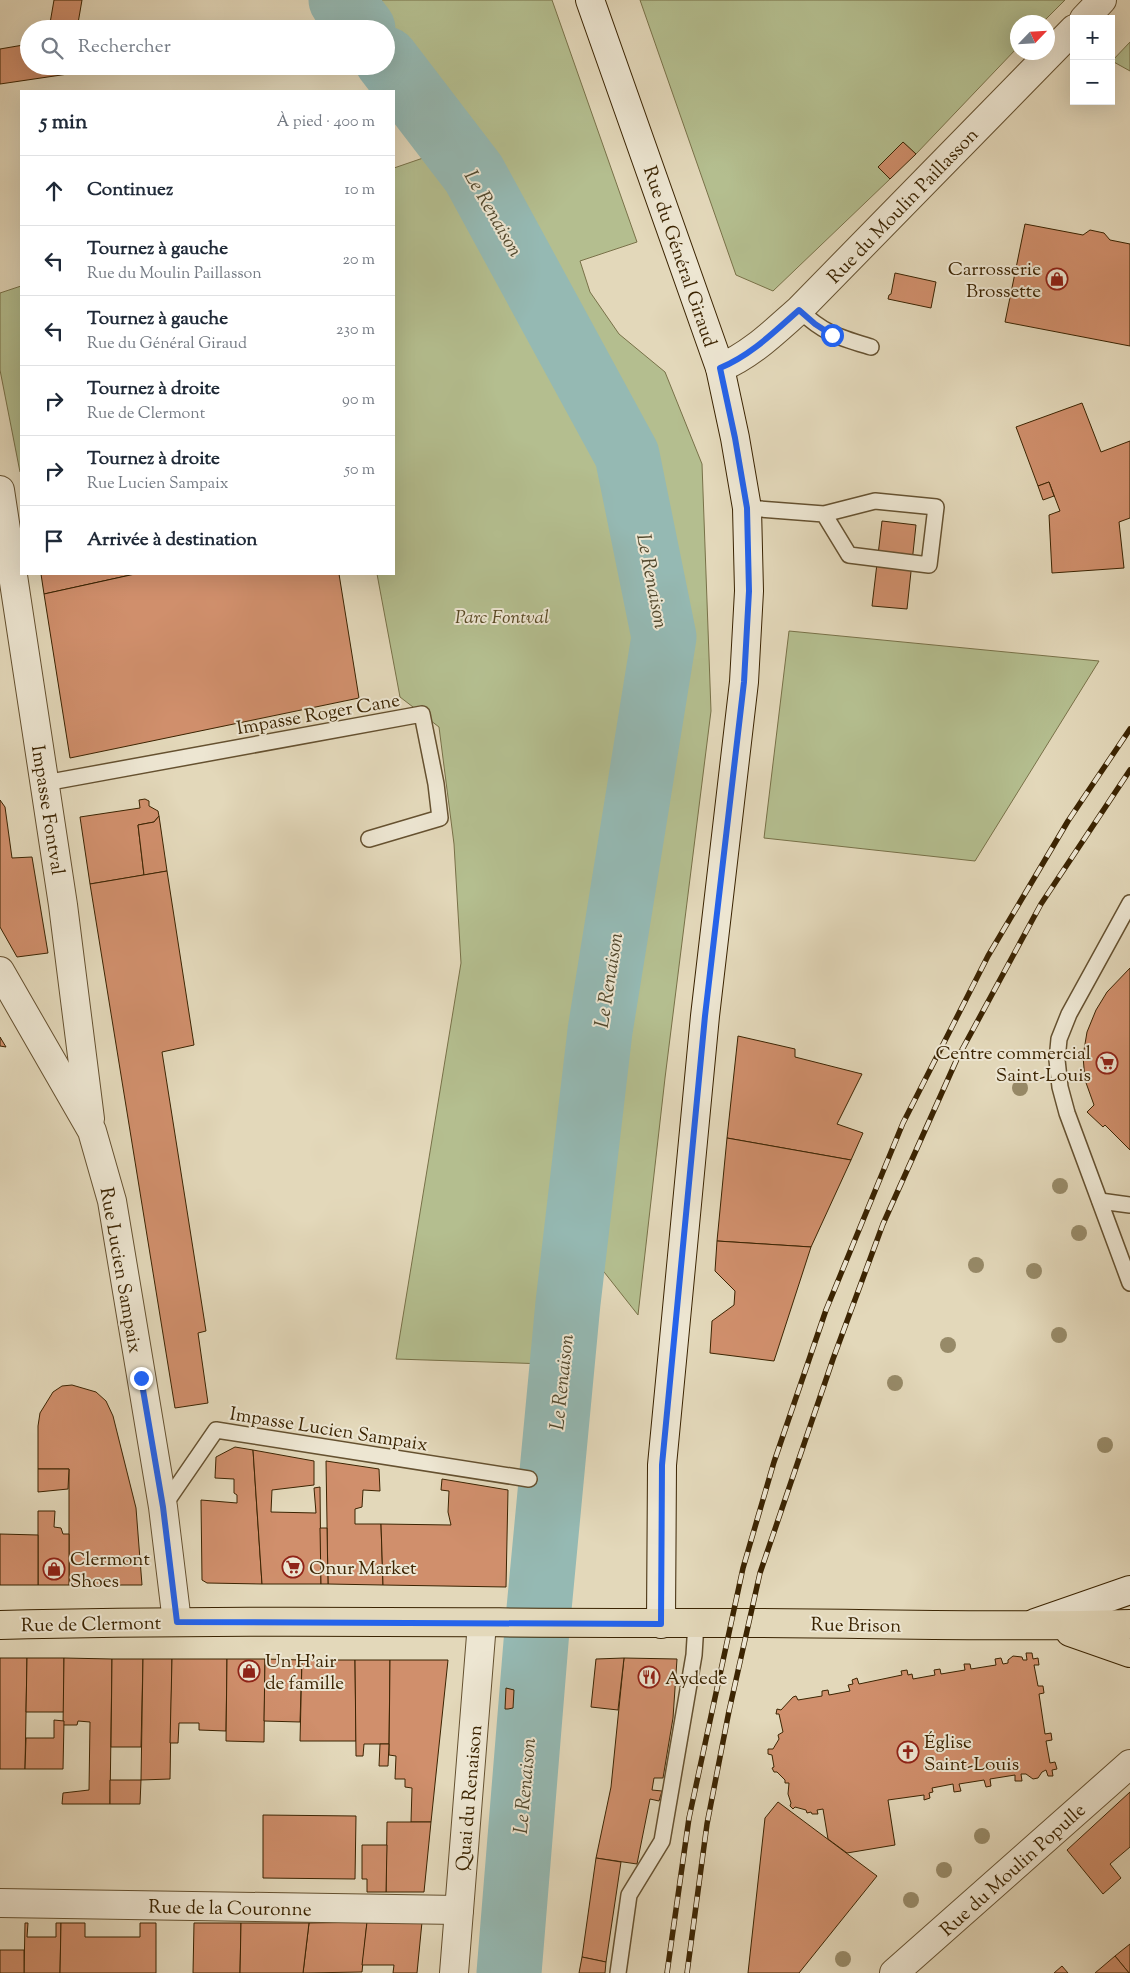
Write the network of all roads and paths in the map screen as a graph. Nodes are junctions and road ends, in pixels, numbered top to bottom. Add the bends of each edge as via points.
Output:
1 (590, 0) edge
2 (1102, 0) edge
3 (1088, 15) edge
4 (1070, 33) edge
5 (799, 310) junction
6 (871, 348) dead end
7 (720, 368) junction
8 (0, 490) edge
9 (747, 508) junction
10 (824, 514) junction
11 (45, 784) junction
12 (369, 839) dead end
13 (1130, 903) edge
14 (0, 971) edge
15 (92, 1131) junction
16 (1100, 1201) junction
17 (1130, 1205) edge
18 (1126, 1261) edge
19 (1130, 1283) edge
20 (529, 1478) dead end
21 (163, 1507) junction
22 (1130, 1590) edge
23 (177, 1622) junction
24 (495, 1623) junction
25 (696, 1623) junction
26 (661, 1624) junction
27 (1130, 1624) edge
28 (0, 1625) edge
29 (1039, 1626) junction
30 (1130, 1653) edge
31 (1130, 1764) edge
32 (0, 1903) edge
33 (459, 1910) junction
34 (454, 1973) edge
35 (618, 1973) edge
36 (894, 1973) edge

1 - 7 street, Rue du Général Giraud
2 - 3 street
4 - 5 street, Rue du Moulin Paillasson
5 - 6 lane via 832,335
5 - 7 street, Rue du Moulin Paillasson via 759,346
7 - 9 street, Rue du Général Giraud
8 - 11 street, Impasse Fontval
9 - 10 lane
9 - 26 street, Rue du Général Giraud via 749,591 744,682 705,1016 662,1465
10 - 10 lane via 849,555 929,565 936,506 875,501
11 - 12 lane, Impasse Roger Cane via 422,714 440,818
11 - 15 street, Impasse Fontval via 64,905
13 - 16 lane via 1069,1014 1059,1039 1060,1087
14 - 15 street, Rue Lucien Sampaix
15 - 21 street, Rue Lucien Sampaix via 112,1201
16 - 17 lane
16 - 18 lane
18 - 19 lane
20 - 21 lane, Impasse Lucien Sampaix via 216,1430
21 - 23 street, Rue Lucien Sampaix
22 - 29 street
23 - 24 main road, Rue de Clermont
23 - 28 main road, Rue de Clermont
24 - 26 main road, Rue de Clermont
24 - 33 street, Quai du Renaison
25 - 26 main road, Rue Brison
25 - 29 main road, Rue Brison
25 - 35 lane via 694,1655 662,1841 629,1895
27 - 29 main road, Rue Brison
29 - 30 main road, Rue Brison
31 - 36 street, Rue du Moulin Populle
32 - 33 street, Rue de la Couronne
33 - 34 street, Quai du Renaison

